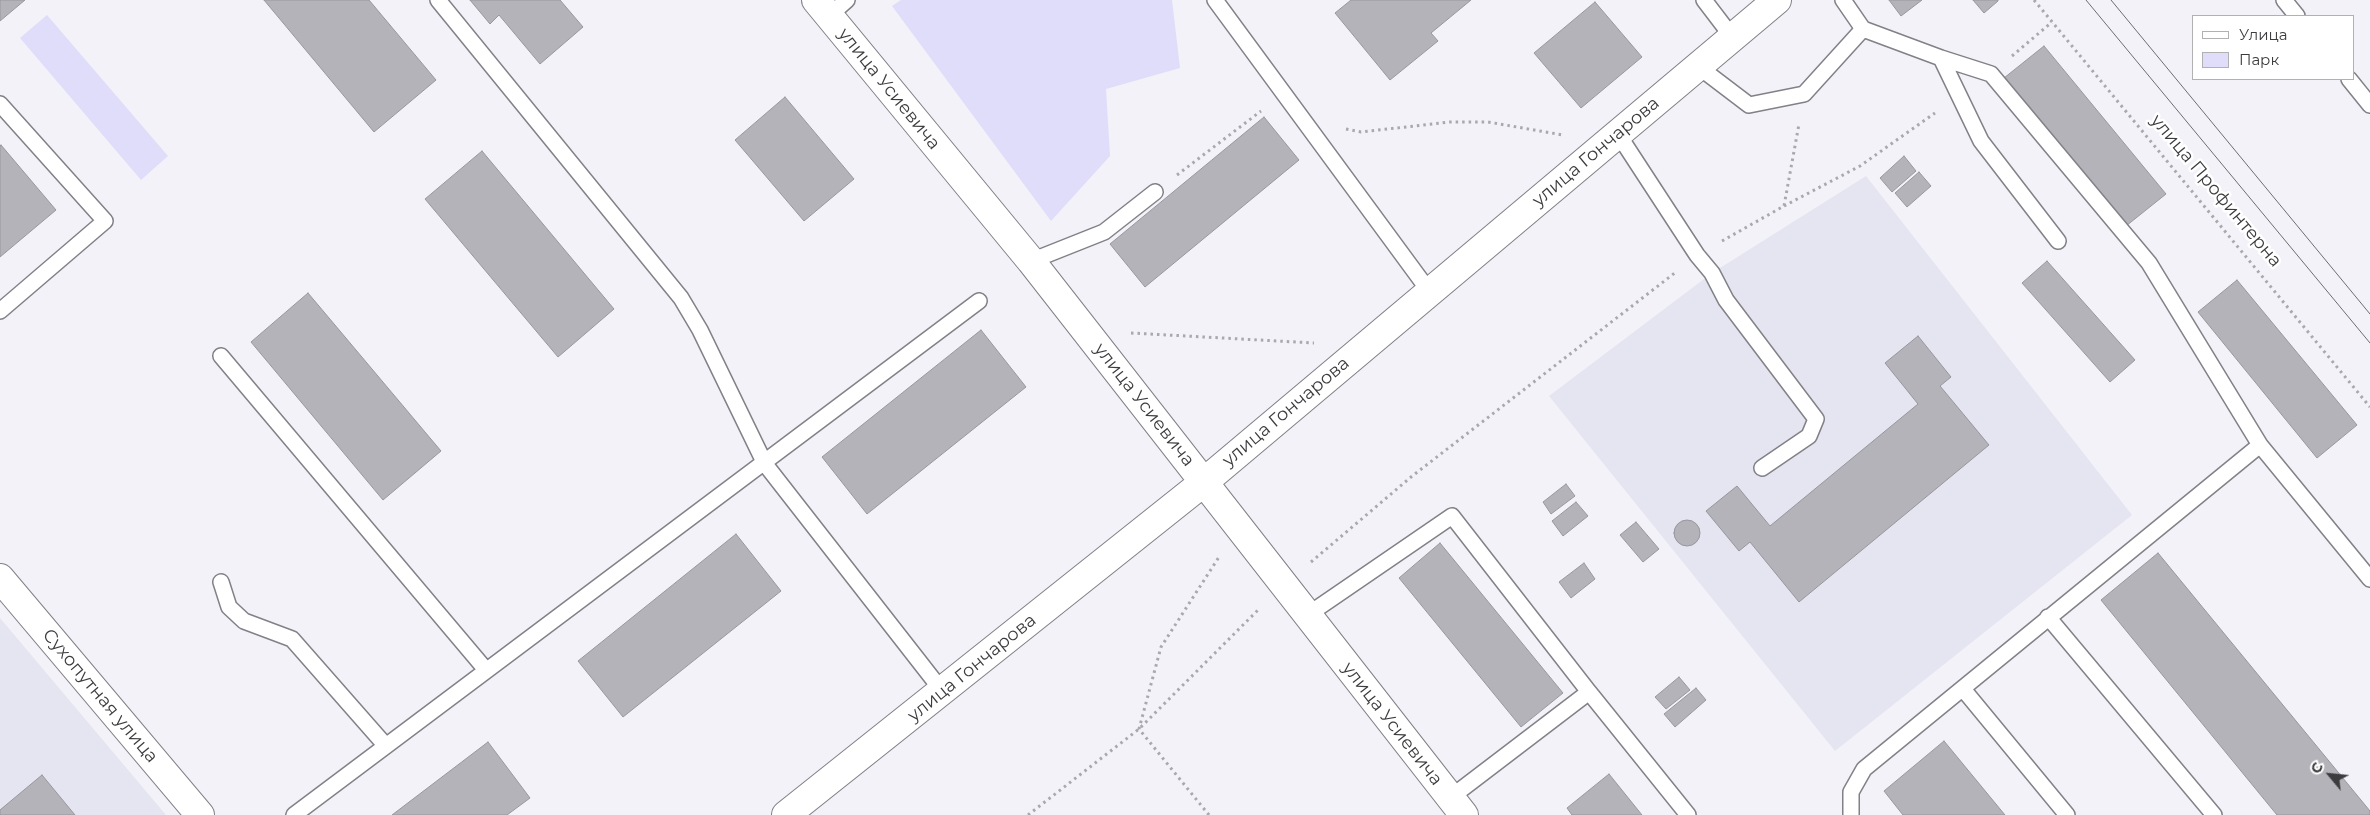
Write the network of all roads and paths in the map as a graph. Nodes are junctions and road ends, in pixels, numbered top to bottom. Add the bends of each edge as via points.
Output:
1 (438, 0) edge
2 (1215, 0) edge
3 (1704, 0) edge
4 (1778, 0) edge
5 (1844, 0) edge
6 (2034, 0) edge
7 (2284, 0) edge
8 (831, 5) edge
9 (2297, 15) edge
10 (2052, 22) junction
11 (1863, 29) junction
12 (1733, 38) junction
13 (1941, 58) junction
14 (1698, 67) junction
15 (1991, 74) junction
16 (2349, 80) edge
17 (1284, 94) junction
18 (1804, 94) junction
19 (1959, 96) junction
20 (0, 104) edge
21 (2370, 105) edge
22 (1302, 118) junction
23 (1618, 134) junction
24 (1568, 136) dead end
25 (1156, 192) joint
26 (1784, 206) junction
27 (2058, 241) dead end
28 (1697, 255) junction
29 (1031, 262) junction
30 (1429, 291) junction
31 (979, 301) dead end
32 (0, 311) edge
33 (1085, 331) junction
34 (1314, 343) dead end
35 (221, 356) dead end
36 (2370, 407) edge
37 (2260, 445) junction
38 (765, 464) junction
39 (1762, 468) dead end
40 (1204, 482) junction
41 (1238, 528) junction
42 (0, 578) edge
43 (2370, 579) edge
44 (221, 582) dead end
45 (1283, 586) junction
46 (1306, 616) junction
47 (2048, 617) junction
48 (486, 670) junction
49 (1963, 689) junction
50 (943, 692) junction
51 (1588, 692) junction
52 (1139, 729) junction
53 (386, 746) junction
54 (1457, 806) edge
55 (200, 815) edge
56 (294, 815) edge
57 (786, 815) edge
58 (1028, 815) edge
59 (1209, 815) edge
60 (1688, 815) edge
61 (1851, 815) edge
62 (2067, 815) edge
63 (2214, 815) edge

1 - 38 lane via 680,298 700,330
2 - 17 lane
3 - 12 lane
4 - 12 street, улица Гончарова
5 - 11 lane
6 - 10 path, улица Профинтерна
7 - 9 lane
8 - 29 street, улица Усиевича
10 - 15 path
10 - 36 path, улица Профинтерна
11 - 13 lane
11 - 18 lane
12 - 14 street, улица Гончарова
13 - 15 lane
13 - 19 lane
14 - 18 lane via 1749,105
14 - 23 street, улица Гончарова
15 - 37 lane via 2149,263
16 - 21 lane
17 - 22 lane
17 - 25 path
18 - 26 path
19 - 26 path via 1860,166
19 - 27 lane via 1981,140
20 - 32 lane via 105,222
22 - 24 path via 1361,132 1450,122 1488,122
22 - 30 lane
23 - 28 lane
23 - 30 street, улица Гончарова
25 - 29 lane via 1104,232
26 - 28 path
28 - 39 lane via 1712,273 1726,300 1816,419 1809,436
28 - 45 path via 1411,477
29 - 33 street, улица Усиевича
30 - 40 street, улица Гончарова
31 - 38 lane
33 - 34 path
33 - 40 street, улица Усиевича
35 - 48 lane
37 - 43 lane
37 - 47 lane
38 - 48 lane
38 - 50 lane
40 - 41 street, улица Усиевича
40 - 50 street, улица Гончарова
41 - 45 street, улица Усиевича
41 - 52 path via 1161,647
42 - 55 street, Сухопутная улица
44 - 53 lane via 229,607 244,621 292,639
45 - 46 street, улица Усиевича
45 - 52 path
46 - 51 lane via 1452,516
46 - 54 street, улица Усиевича
47 - 49 lane
47 - 63 lane
48 - 53 lane
49 - 61 lane via 1864,770 1851,792
49 - 62 lane
50 - 57 street, улица Гончарова
51 - 54 lane
51 - 60 lane
52 - 58 path
52 - 59 path
53 - 56 lane

